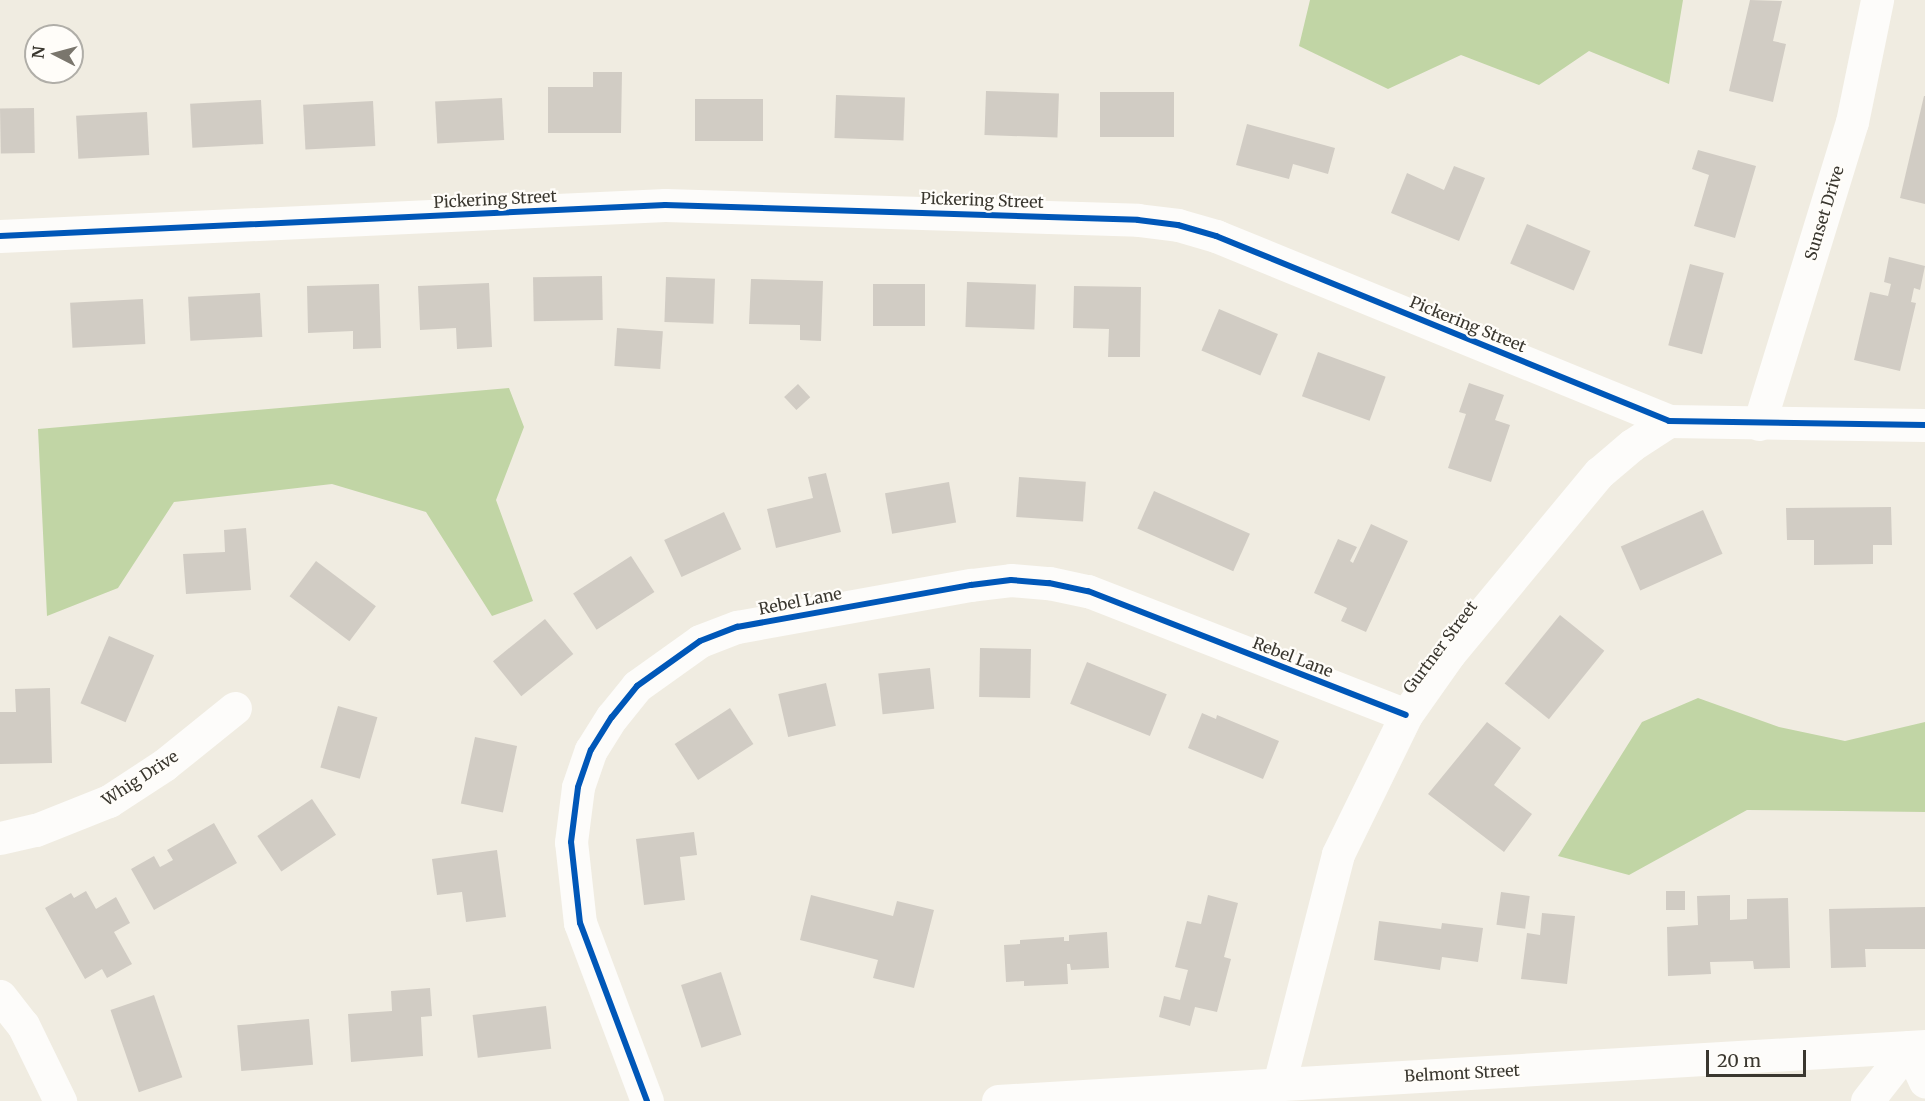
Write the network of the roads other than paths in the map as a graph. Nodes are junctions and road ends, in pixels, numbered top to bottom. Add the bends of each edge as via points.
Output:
1 (1877, 0) edge
2 (0, 237) edge
3 (1669, 421) junction
4 (1759, 424) junction
5 (1925, 425) edge
6 (236, 708) dead end
7 (1406, 715) junction
8 (0, 838) edge
9 (0, 996) edge
10 (1917, 1046) edge
11 (1925, 1081) edge
12 (1279, 1084) junction
13 (60, 1101) edge
14 (647, 1101) edge
15 (998, 1101) edge
16 (1867, 1101) edge

1 - 4 street, Sunset Drive via 1852,122
2 - 3 street, Pickering Street via 665,205 1138,220 1178,225 1216,236
3 - 4 street, Pickering Street
3 - 7 street, Gurtner Street via 1599,473 1449,654
4 - 5 street, Pickering Street
6 - 8 street, Whig Drive via 164,765 109,801 36,830
7 - 12 street, Gurtner Street via 1338,854
7 - 14 street, Rebel Lane via 1088,591 1049,583 1011,580 889,598 737,627 700,641 637,686 612,717 591,750 578,787 571,842 580,923
9 - 13 street via 23,1024
10 - 11 street
10 - 12 street, Belmont Street
10 - 16 street
12 - 15 street, Belmont Street

